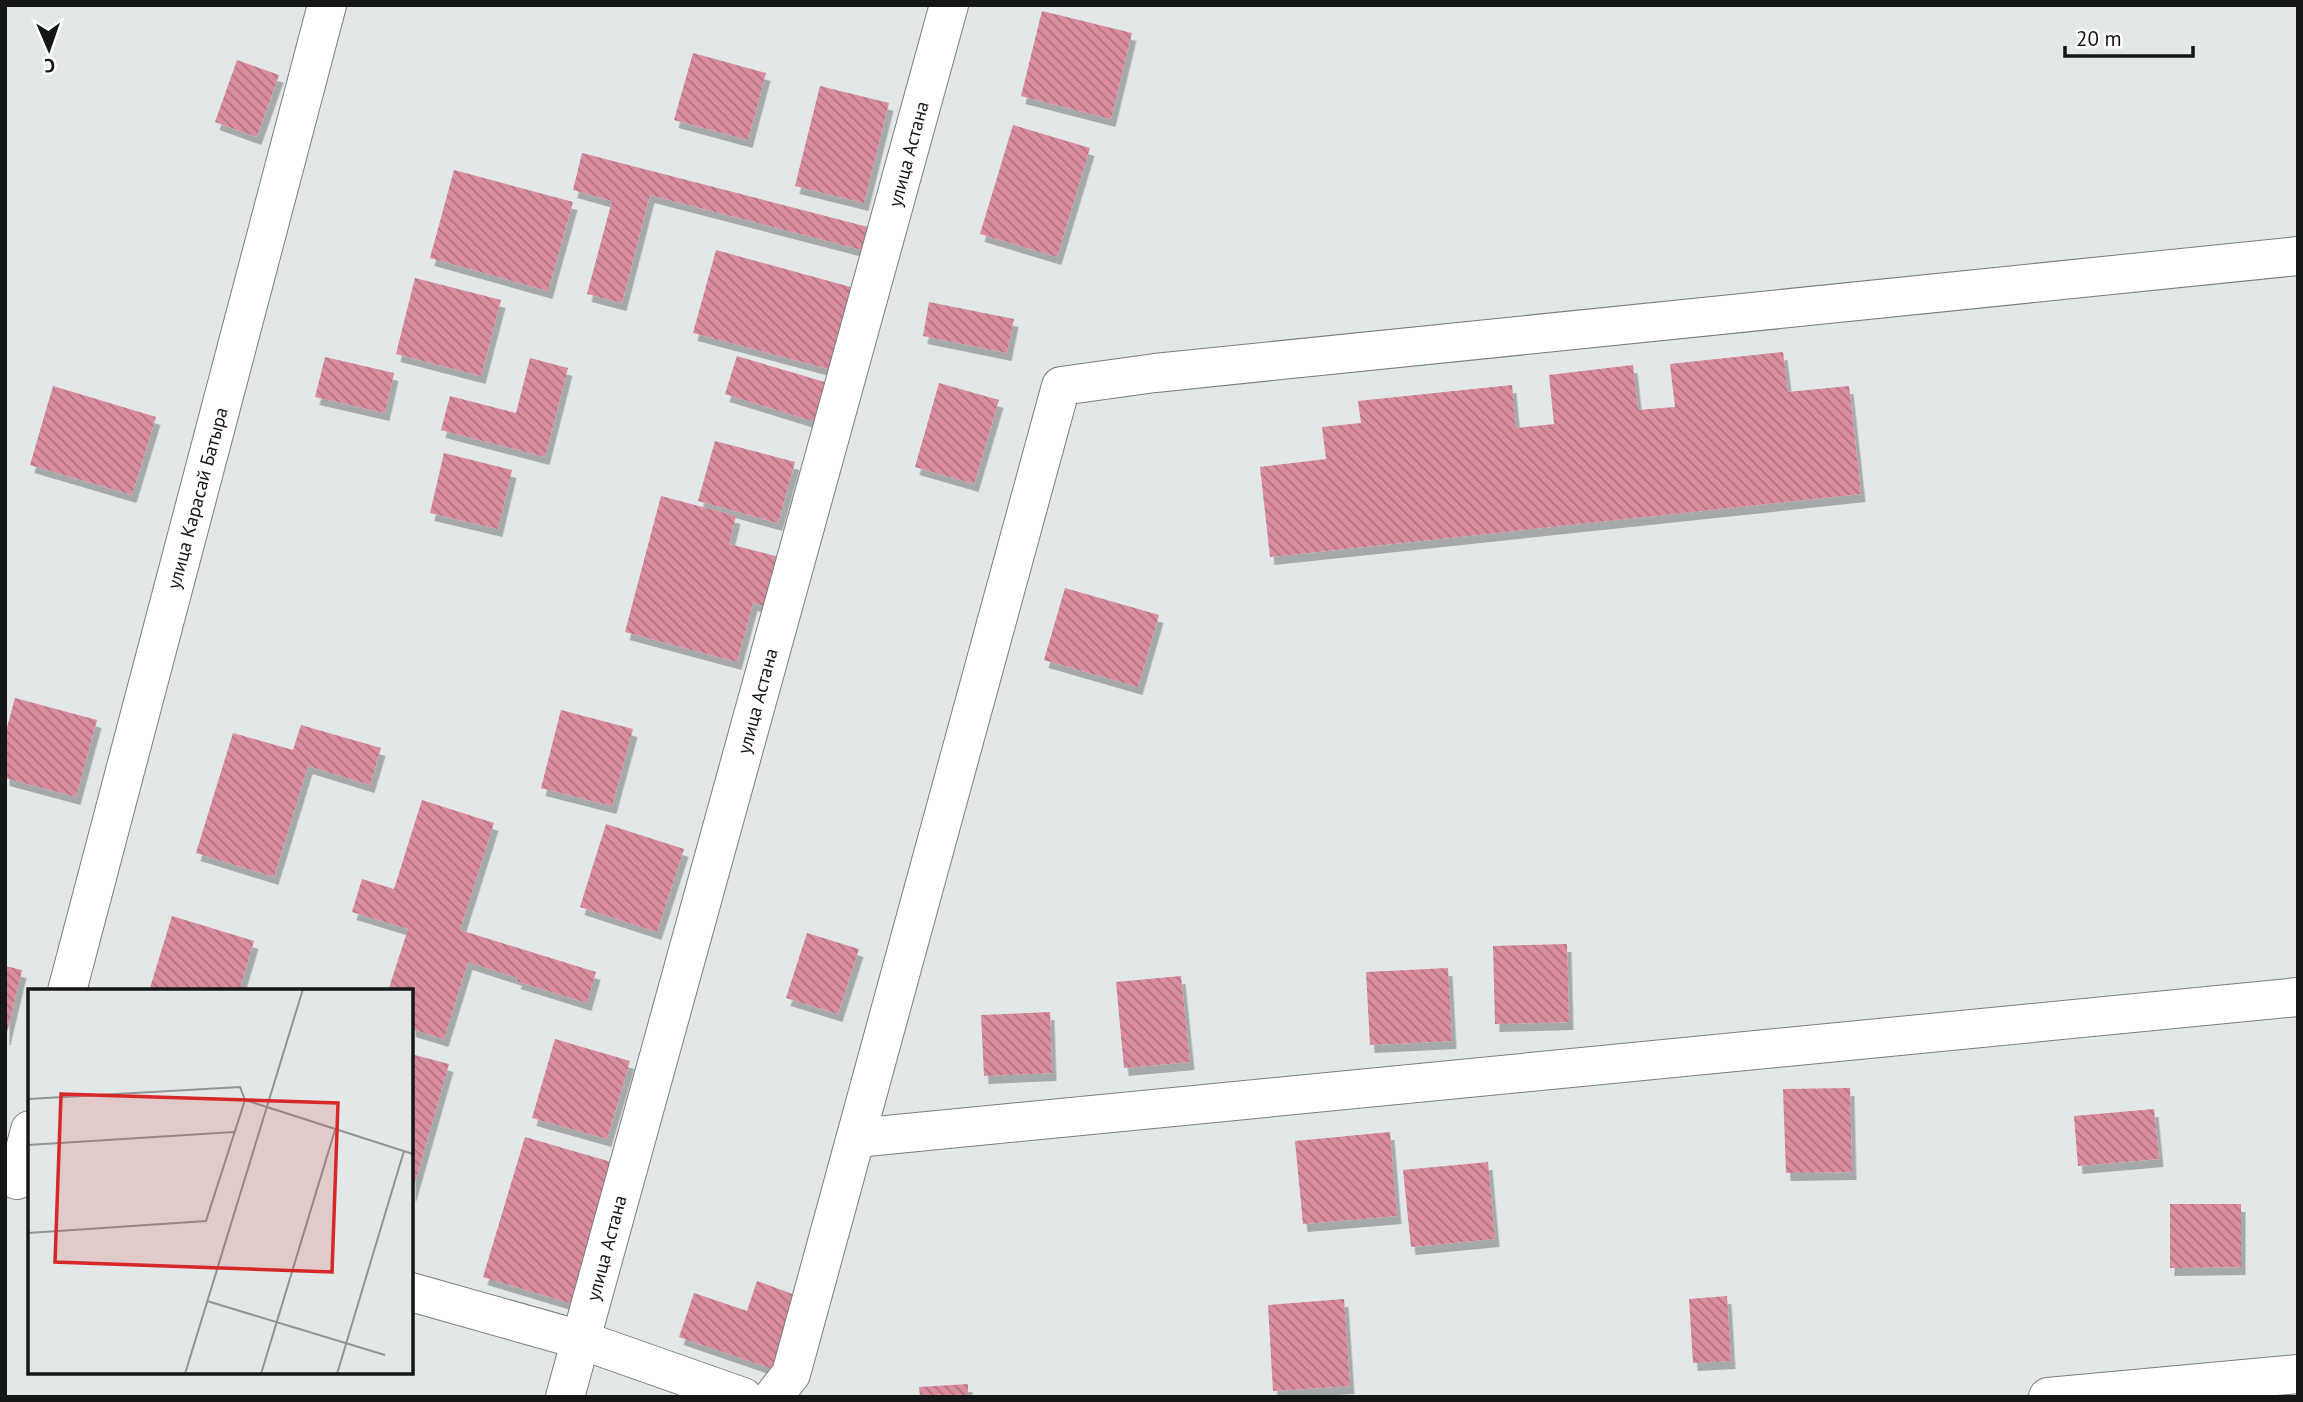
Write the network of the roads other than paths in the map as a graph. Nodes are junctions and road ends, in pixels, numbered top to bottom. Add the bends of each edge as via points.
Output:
1 (327, 5) edge
2 (949, 5) edge
3 (2298, 256) edge
4 (68, 989) edge
5 (2298, 997) edge
6 (28, 1138) edge
7 (856, 1138) junction
8 (17, 1181) edge
9 (413, 1293) edge
10 (581, 1340) junction
11 (2298, 1374) edge
12 (565, 1397) edge
13 (743, 1397) edge
14 (773, 1397) edge
15 (2048, 1397) edge

1 - 4 street, улица Карасай Батыра
2 - 10 street, улица Астана
3 - 7 street via 1061,386
5 - 7 street
6 - 8 street
7 - 14 street via 791,1374
9 - 10 street
10 - 12 street, улица Астана
10 - 13 street
11 - 15 street

